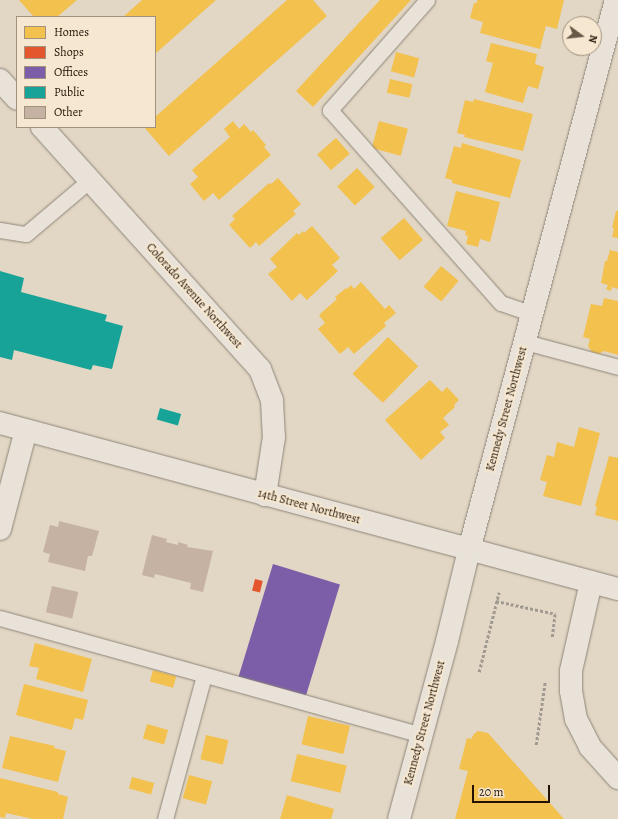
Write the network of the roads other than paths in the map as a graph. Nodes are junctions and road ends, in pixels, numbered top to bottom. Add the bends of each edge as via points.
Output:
1 (427, 0) edge
2 (616, 0) edge
3 (0, 80) edge
4 (16, 98) edge
5 (43, 128) edge
6 (90, 180) junction
7 (0, 230) edge
8 (533, 314) junction
9 (525, 342) junction
10 (618, 367) edge
11 (0, 423) edge
12 (26, 430) junction
13 (266, 495) junction
14 (0, 529) edge
15 (469, 550) junction
16 (591, 582) junction
17 (618, 589) edge
18 (0, 618) edge
19 (204, 675) junction
20 (421, 735) junction
21 (618, 778) edge
22 (165, 819) edge
23 (398, 819) edge

1 - 8 lane via 330,110 501,303
2 - 8 street, Kennedy Street Northwest
3 - 4 street
5 - 6 street, Colorado Avenue Northwest
6 - 7 lane via 26,234
6 - 13 street, Colorado Avenue Northwest via 260,369 272,401 274,437
8 - 9 street, Kennedy Street Northwest
9 - 10 lane
9 - 15 street, Kennedy Street Northwest
11 - 12 street, 14th Street Northwest
12 - 13 street, 14th Street Northwest
12 - 14 street
13 - 15 street, 14th Street Northwest
15 - 16 street, 14th Street Northwest
15 - 20 street, Kennedy Street Northwest
16 - 17 street, 14th Street Northwest
16 - 21 street via 571,671 572,691 576,719 590,747
18 - 19 lane
19 - 20 lane
19 - 22 lane
20 - 23 street, Kennedy Street Northwest

